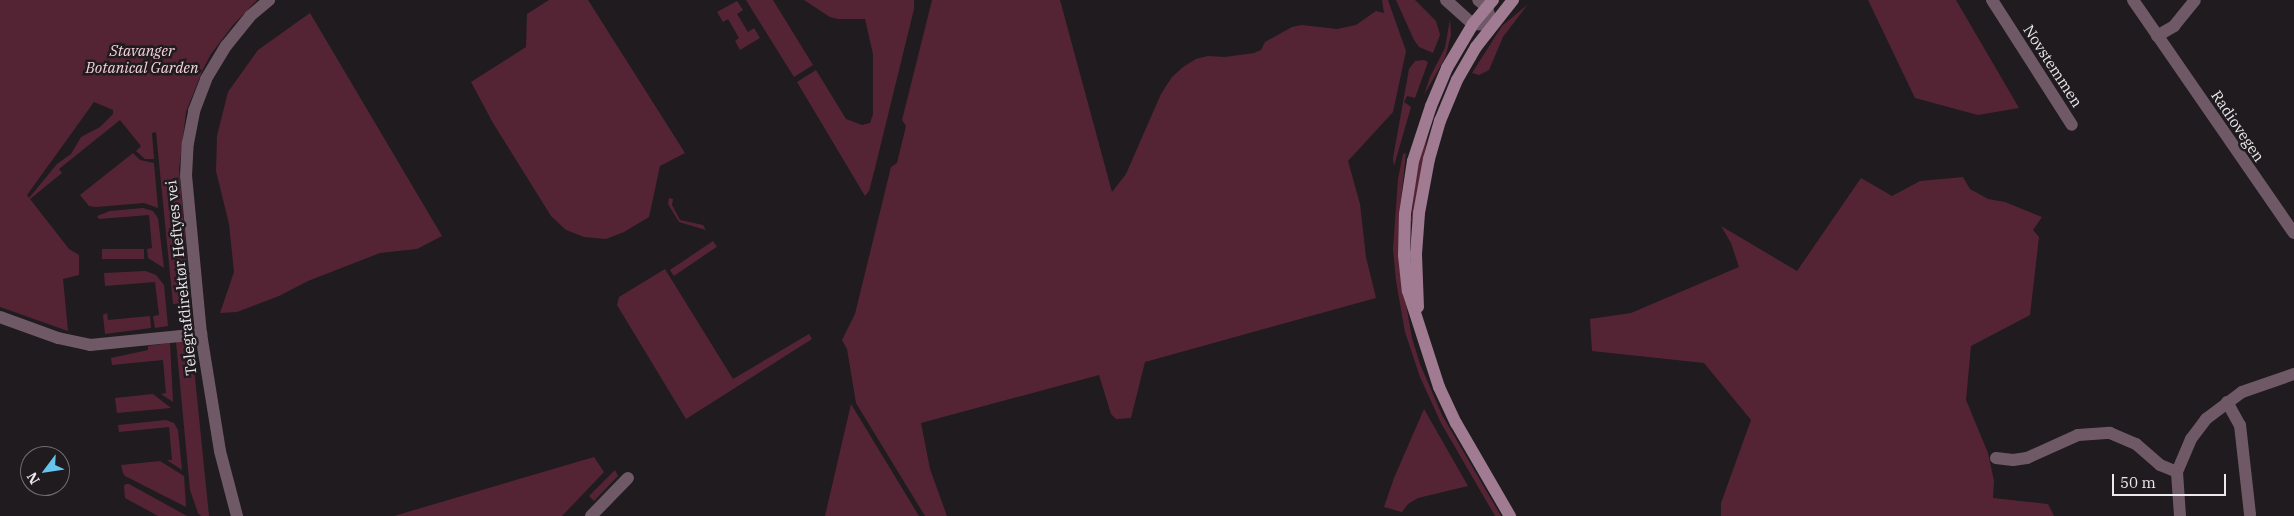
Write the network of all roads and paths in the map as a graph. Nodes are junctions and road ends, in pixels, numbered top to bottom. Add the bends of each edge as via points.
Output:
1 (270, 0) edge
2 (1446, 0) edge
3 (1513, 0) edge
4 (1992, 0) edge
5 (2133, 0) edge
6 (2195, 0) edge
7 (1486, 2) edge
8 (1473, 24) junction
9 (1492, 25) junction
10 (2157, 36) junction
11 (2072, 124) dead end
12 (2294, 233) edge
13 (0, 317) edge
14 (1420, 332) junction
15 (201, 334) junction
16 (2294, 374) edge
17 (2227, 402) junction
18 (1996, 458) dead end
19 (2177, 472) junction
20 (628, 478) dead end
21 (2250, 514) dead end
22 (236, 516) edge
23 (591, 516) edge
24 (1510, 516) edge
25 (2180, 516) edge

1 - 15 street, Telegrafdirektør Heftyes vei via 250,16 206,79 188,143 186,176
2 - 8 street
3 - 9 main road
4 - 11 street, Novstemmen
5 - 10 street, Radiovegen
6 - 10 street via 2174,26
7 - 8 main road
7 - 9 street
8 - 9 street
8 - 14 main road via 1434,98 1414,161 1405,214 1404,255 1408,291
9 - 14 main road via 1457,80 1429,159 1419,213 1416,254
10 - 12 street, Radiovegen
13 - 15 street via 58,338 90,345
14 - 24 main road via 1449,409
15 - 22 street, Telegrafdirektør Heftyes vei via 220,451
16 - 17 street via 2258,385
17 - 19 street via 2206,419 2191,439
17 - 21 street via 2240,425
18 - 19 street via 2027,458 2078,435 2110,433 2136,444 2160,465
19 - 25 street
20 - 23 street

